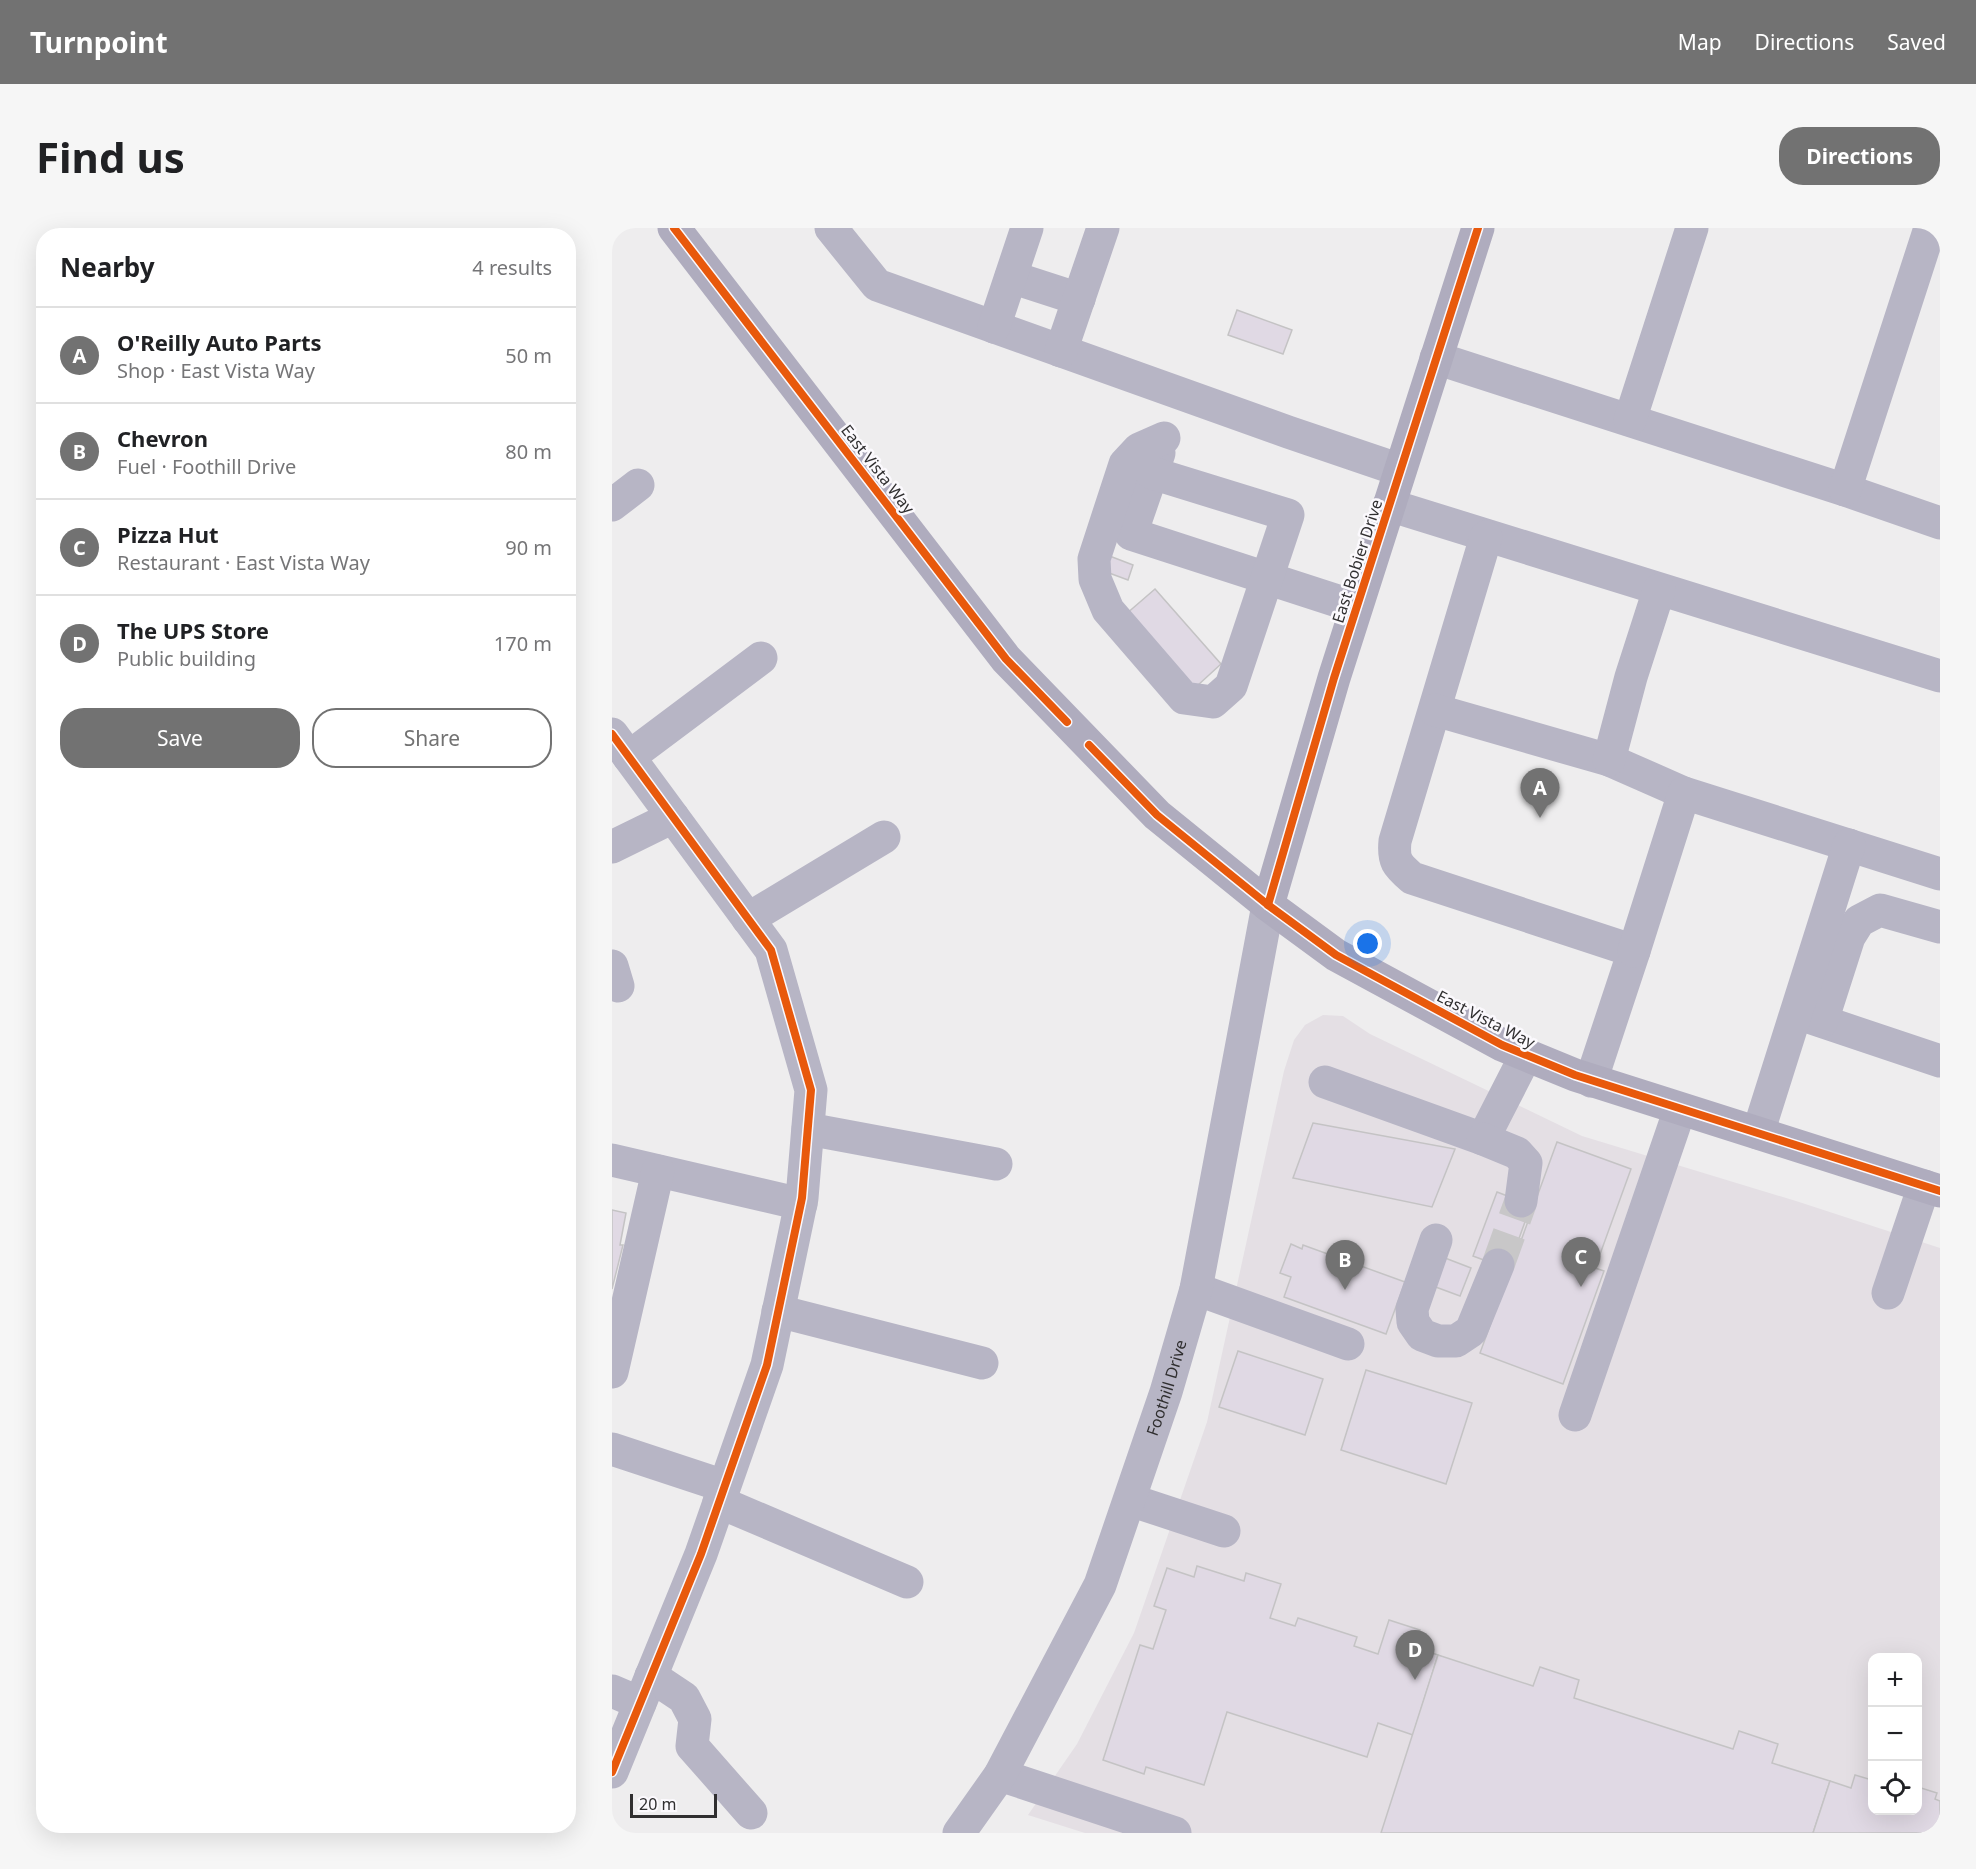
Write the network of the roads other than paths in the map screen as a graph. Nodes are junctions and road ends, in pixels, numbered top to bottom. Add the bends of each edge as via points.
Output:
1 (674, 228) edge
2 (831, 228) edge
3 (1027, 228) edge
4 (1102, 228) edge
5 (1478, 228) edge
6 (1692, 228) edge
7 (1930, 228) edge
8 (1011, 277) junction
9 (1079, 298) junction
10 (994, 327) junction
11 (1061, 351) junction
12 (1436, 358) junction
13 (1178, 393) junction
14 (1630, 420) junction
15 (1164, 438) junction
16 (1400, 470) junction
17 (1152, 472) junction
18 (638, 484) dead end
19 (1845, 490) junction
20 (612, 505) edge
21 (1389, 505) junction
22 (1940, 523) edge
23 (1486, 537) junction
24 (1267, 579) junction
25 (1659, 590) junction
26 (1356, 607) junction
27 (761, 658) dead end
28 (1940, 676) edge
29 (1435, 710) junction
30 (620, 745) edge
31 (1609, 760) junction
32 (1684, 792) junction
33 (673, 817) junction
34 (884, 837) dead end
35 (1850, 845) junction
36 (612, 848) edge
37 (1940, 874) edge
38 (1268, 905) junction
39 (748, 919) junction
40 (1940, 927) edge
41 (1634, 951) junction
42 (1809, 1017) junction
43 (1526, 1055) junction
44 (1940, 1061) edge
45 (1591, 1081) junction
46 (1324, 1082) dead end
47 (1680, 1109) junction
48 (808, 1129) junction
49 (1758, 1133) junction
50 (1483, 1139) junction
51 (612, 1160) edge
52 (996, 1164) dead end
53 (658, 1171) junction
54 (1932, 1188) edge
55 (1521, 1201) tunnel mouth
56 (801, 1204) junction
57 (1436, 1240) dead end
58 (1498, 1265) tunnel mouth
59 (1196, 1289) junction
60 (1888, 1293) dead end
61 (778, 1311) junction
62 (1348, 1344) dead end
63 (982, 1363) dead end
64 (612, 1372) edge
65 (1575, 1415) dead end
66 (612, 1449) edge
67 (722, 1494) junction
68 (1130, 1500) junction
69 (1224, 1531) dead end
70 (907, 1582) dead end
71 (634, 1690) edge
72 (612, 1772) edge
73 (1000, 1775) junction
74 (751, 1813) dead end
75 (959, 1833) edge
76 (1175, 1833) edge

1 - 38 main road, East Vista Way via 1006,659 1157,815
2 - 10 street via 877,285
3 - 8 street
4 - 9 street
5 - 12 main road, East Bobier Drive
6 - 14 street
7 - 19 street
8 - 9 street
8 - 10 street
9 - 11 street
10 - 11 street
11 - 13 street
12 - 14 street
12 - 16 main road, East Bobier Drive
13 - 15 street
13 - 16 street
14 - 19 street
15 - 17 street
15 - 24 street via 1139,449 1125,464 1094,559 1095,579 1108,610 1184,698 1213,702 1231,686
16 - 21 main road, East Bobier Drive
17 - 24 street via 1131,534
17 - 24 street via 1288,515
18 - 20 street
19 - 22 street
21 - 23 street
21 - 26 main road, East Bobier Drive
23 - 25 street
23 - 29 street
24 - 26 street
25 - 28 street
25 - 31 street
26 - 38 main road, East Bobier Drive
27 - 30 street
29 - 31 street
29 - 41 street via 1395,841 1393,856 1400,868 1412,878
30 - 33 street
31 - 32 street
32 - 35 street
32 - 41 street
33 - 36 street
33 - 39 street
34 - 39 street
35 - 37 street
35 - 42 street
38 - 43 main road, East Vista Way via 1336,955
38 - 59 street, Foothill Drive
39 - 48 street via 771,950 811,1090
40 - 42 street via 1880,909 1859,921
41 - 45 street
42 - 44 street
42 - 49 street
43 - 45 main road, East Vista Way
43 - 50 street
45 - 47 main road, East Vista Way
46 - 50 street
47 - 49 main road, East Vista Way
47 - 65 street
48 - 52 street
48 - 56 street
49 - 54 main road, East Vista Way
50 - 55 street via 1517,1153 1526,1162
51 - 53 street
53 - 56 street
53 - 64 street
54 - 60 street
56 - 61 street
57 - 58 street via 1412,1309 1413,1322 1422,1335 1438,1341 1456,1341 1471,1331
59 - 62 street
59 - 68 street, Foothill Drive
61 - 63 street
61 - 67 street via 767,1365
66 - 67 street
67 - 70 street
67 - 71 street via 700,1554
68 - 69 street
68 - 73 street, Foothill Drive via 1100,1585
71 - 72 street
71 - 74 street via 684,1698 695,1719 692,1746
73 - 75 street, Foothill Drive
73 - 76 street

